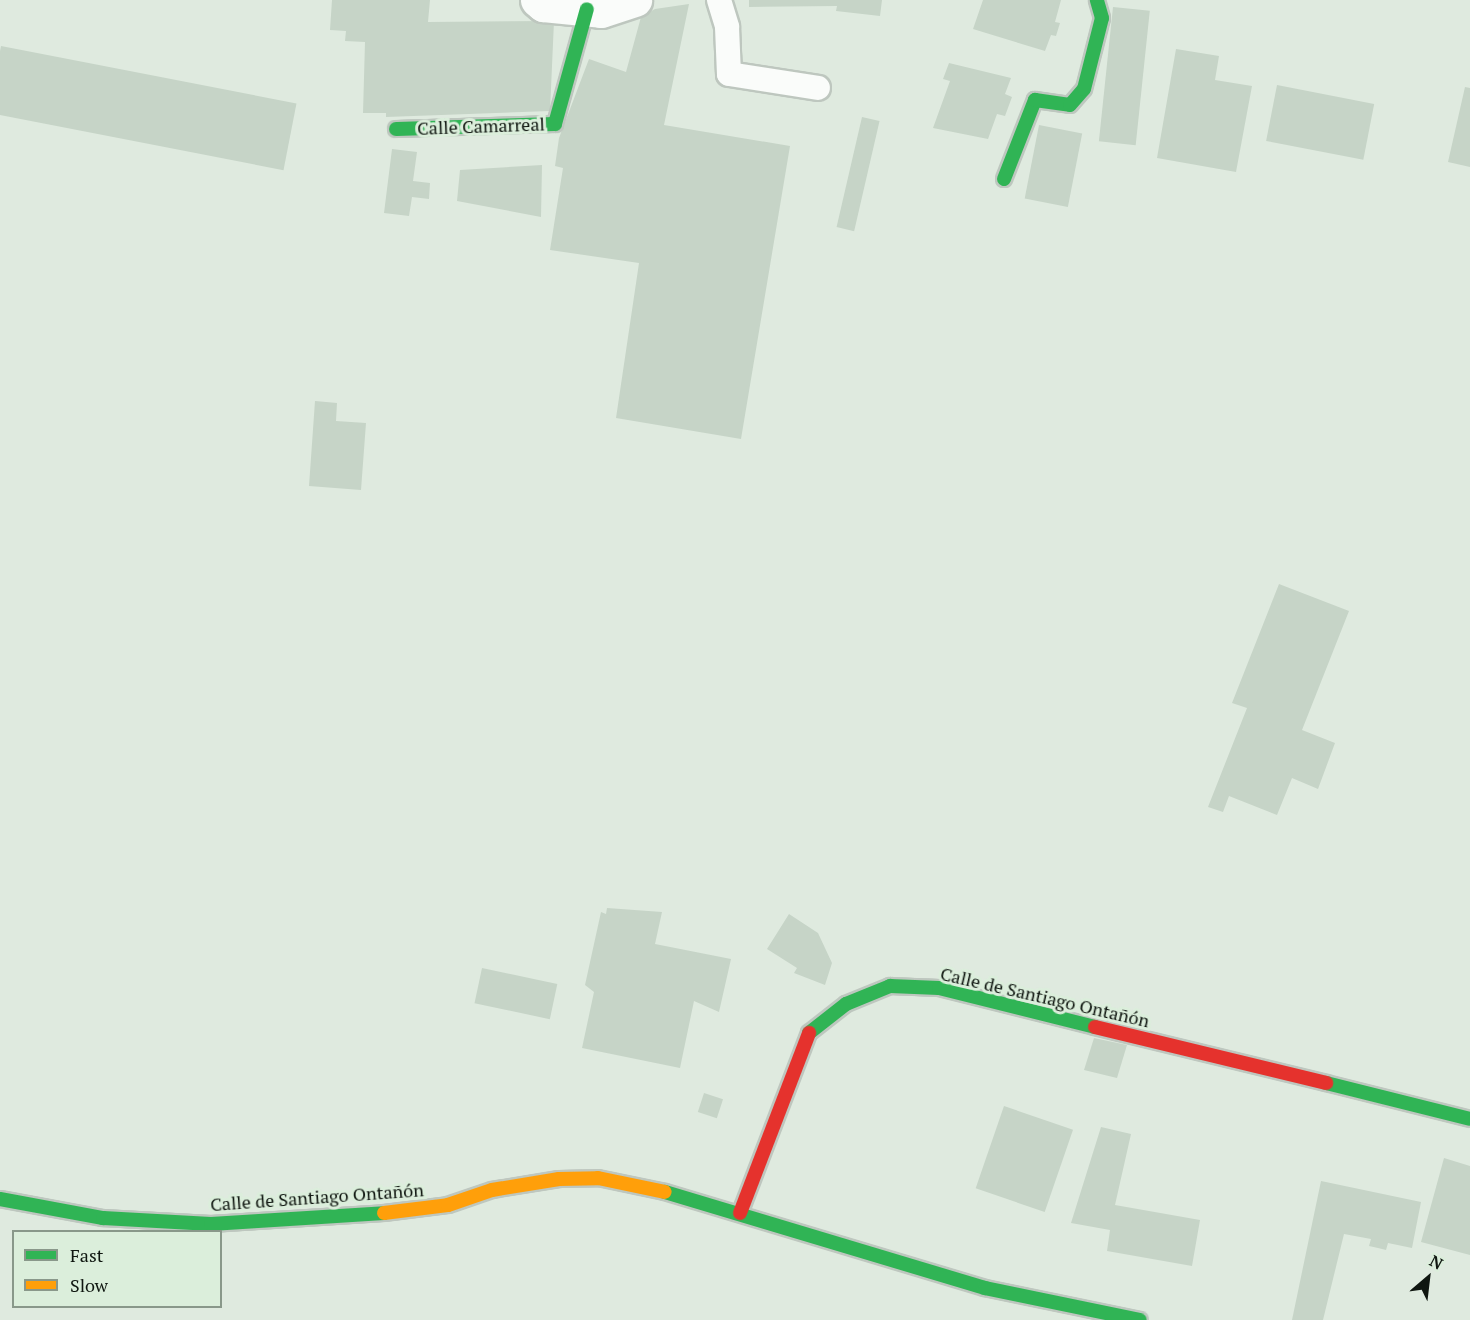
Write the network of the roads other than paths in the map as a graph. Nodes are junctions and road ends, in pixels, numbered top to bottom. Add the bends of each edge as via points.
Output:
1 (537, 0) edge
2 (635, 0) edge
3 (719, 0) edge
4 (1097, 0) edge
5 (586, 9) junction
6 (818, 88) dead end
7 (396, 129) dead end
8 (1004, 179) dead end
9 (1470, 1119) edge
10 (0, 1199) edge
11 (740, 1213) junction
12 (1140, 1320) edge

1 - 5 street via 543,5
2 - 5 street via 600,11
3 - 6 lane via 727,27 729,74
4 - 8 street via 1102,18 1084,89 1070,105 1035,100
5 - 7 street, Calle Camarreal via 555,124
9 - 11 street, Calle de Santiago Ontañón via 939,988 890,986 846,1004 806,1035
10 - 11 street, Calle de Santiago Ontañón via 103,1218 211,1224 402,1212 448,1205 503,1188 559,1179 598,1178 648,1187
11 - 12 street, Calle de Santiago Ontañón via 985,1288

